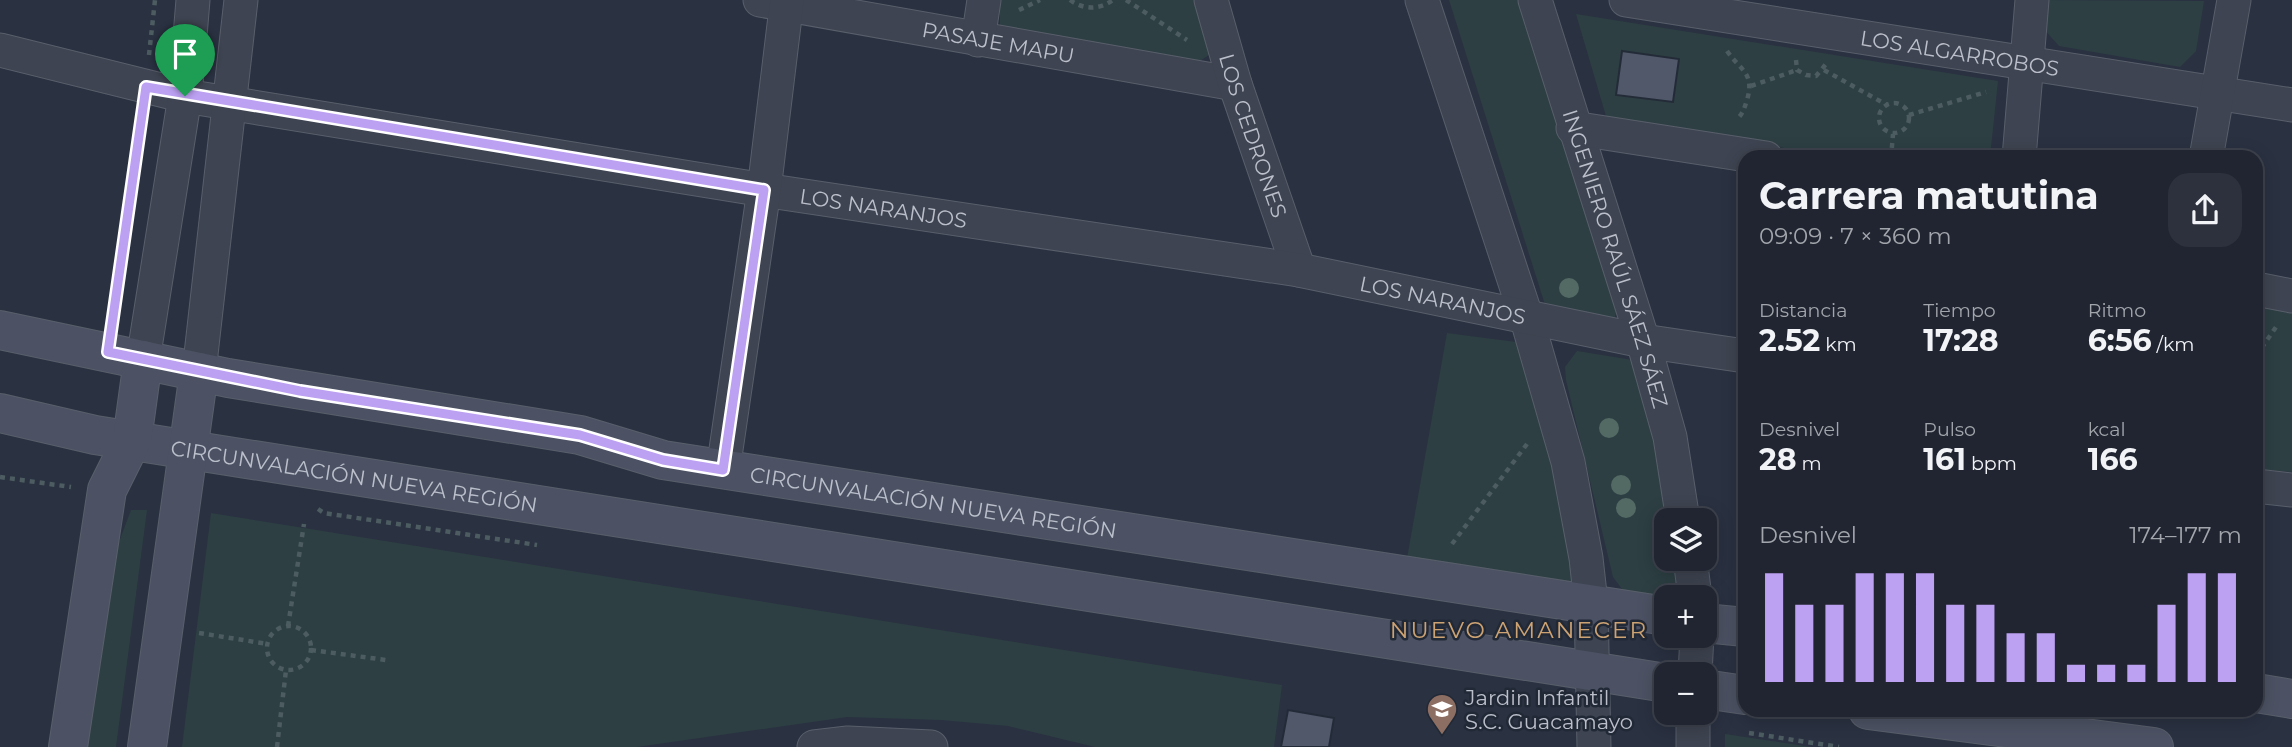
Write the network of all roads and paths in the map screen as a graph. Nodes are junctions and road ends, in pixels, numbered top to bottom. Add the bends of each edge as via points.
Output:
1 (155, 0) edge
2 (193, 0) edge
3 (241, 0) edge
4 (984, 0) edge
5 (1070, 0) edge
6 (1113, 0) edge
7 (1126, 0) edge
8 (1210, 0) edge
9 (1422, 0) edge
10 (1535, 0) edge
11 (1626, 0) edge
12 (2032, 0) edge
13 (2234, 0) edge
14 (778, 2) edge
15 (1707, 13) junction
16 (978, 40) junction
17 (0, 50) edge
18 (2027, 63) junction
19 (1797, 70) dead end
20 (1824, 70) dead end
21 (1233, 76) junction
22 (1751, 86) junction
23 (146, 87) junction
24 (2218, 93) junction
25 (185, 96) junction
26 (231, 101) junction
27 (1887, 104) junction
28 (2292, 105) edge
29 (1909, 115) junction
30 (1573, 128) junction
31 (1893, 134) junction
32 (1698, 147) junction
33 (1892, 150) edge
34 (2020, 150) edge
35 (2207, 150) edge
36 (1738, 153) edge
37 (764, 190) junction
38 (124, 247) dead end
39 (1300, 270) junction
40 (2263, 290) edge
41 (2292, 296) edge
42 (1526, 316) junction
43 (0, 330) edge
44 (1643, 341) junction
45 (1738, 355) edge
46 (143, 360) junction
47 (199, 372) junction
48 (0, 413) edge
49 (1530, 439) dead end
50 (132, 440) junction
51 (189, 448) junction
52 (723, 470) junction
53 (2263, 487) edge
54 (2292, 489) edge
55 (1682, 508) edge
56 (304, 524) dead end
57 (1451, 544) dead end
58 (1591, 603) junction
59 (1654, 615) edge
60 (1717, 624) edge
61 (288, 626) junction
62 (1738, 626) edge
63 (192, 632) dead end
64 (268, 644) junction
65 (311, 649) junction
66 (386, 660) dead end
67 (286, 670) junction
68 (1592, 670) junction
69 (1654, 681) edge
70 (1717, 691) edge
71 (1738, 694) edge
72 (2263, 694) edge
73 (2292, 699) edge
74 (1922, 717) edge
75 (1693, 725) edge
76 (68, 747) edge
77 (147, 747) edge
78 (277, 747) edge
79 (814, 747) edge
80 (931, 747) edge
81 (1594, 747) edge
82 (1693, 747) edge
83 (2154, 747) edge

1 - 23 path
2 - 25 street
3 - 26 street
4 - 16 street
5 - 6 path via 1088,8
7 - 21 path
8 - 21 street, LOS CEDRONES
9 - 42 street
10 - 30 street, INGENIERO RAÚL SÁEZ SÁEZ
11 - 15 street, LOS ALGARROBOS
12 - 18 street
13 - 24 street
14 - 16 street, PASAJE MAPU
14 - 37 street
15 - 18 street, LOS ALGARROBOS
15 - 22 path
16 - 21 street, PASAJE MAPU
17 - 23 street, LOS NARANJOS
18 - 24 street, LOS ALGARROBOS
18 - 29 path via 1984,93
18 - 34 street
19 - 22 path
20 - 27 path
21 - 39 street, LOS CEDRONES
22 - 32 path via 1743,114
23 - 25 street, LOS NARANJOS
23 - 38 path
24 - 28 street, LOS ALGARROBOS
24 - 35 street
25 - 26 street, LOS NARANJOS
25 - 46 street
26 - 37 street, LOS NARANJOS
26 - 47 street
27 - 29 path via 1902,105
27 - 31 path via 1880,111 1879,122
29 - 31 path via 1906,127
30 - 32 street
30 - 44 street, INGENIERO RAÚL SÁEZ SÁEZ
31 - 33 path
32 - 36 street
37 - 39 street, LOS NARANJOS
37 - 52 street
39 - 42 street, LOS NARANJOS
40 - 41 street
42 - 44 street, LOS NARANJOS
42 - 58 street via 1568,462
43 - 46 main road, CIRCUNVALACIÓN NUEVA REGIÓN
44 - 45 street, LOS NARANJOS
44 - 55 street, INGENIERO RAÚL SÁEZ SÁEZ via 1670,437
46 - 47 main road, CIRCUNVALACIÓN NUEVA REGIÓN
46 - 50 main road
47 - 51 main road
47 - 52 main road, CIRCUNVALACIÓN NUEVA REGIÓN via 580,435 663,460
48 - 50 main road, CIRCUNVALACIÓN NUEVA REGIÓN
49 - 57 path
50 - 51 main road, CIRCUNVALACIÓN NUEVA REGIÓN
50 - 76 main road via 107,490
51 - 68 main road, CIRCUNVALACIÓN NUEVA REGIÓN
51 - 77 main road
52 - 58 main road, CIRCUNVALACIÓN NUEVA REGIÓN
53 - 54 street
56 - 61 path
58 - 59 main road, CIRCUNVALACIÓN NUEVA REGIÓN
58 - 68 street
60 - 62 main road
61 - 64 path via 275,632
61 - 65 path via 302,631
63 - 64 path
64 - 67 path via 274,664
65 - 66 path
65 - 67 path via 300,667
67 - 78 path
68 - 69 main road, CIRCUNVALACIÓN NUEVA REGIÓN
68 - 81 street
70 - 71 main road
72 - 73 main road
74 - 83 main road
75 - 82 street
79 - 80 street via 848,743

